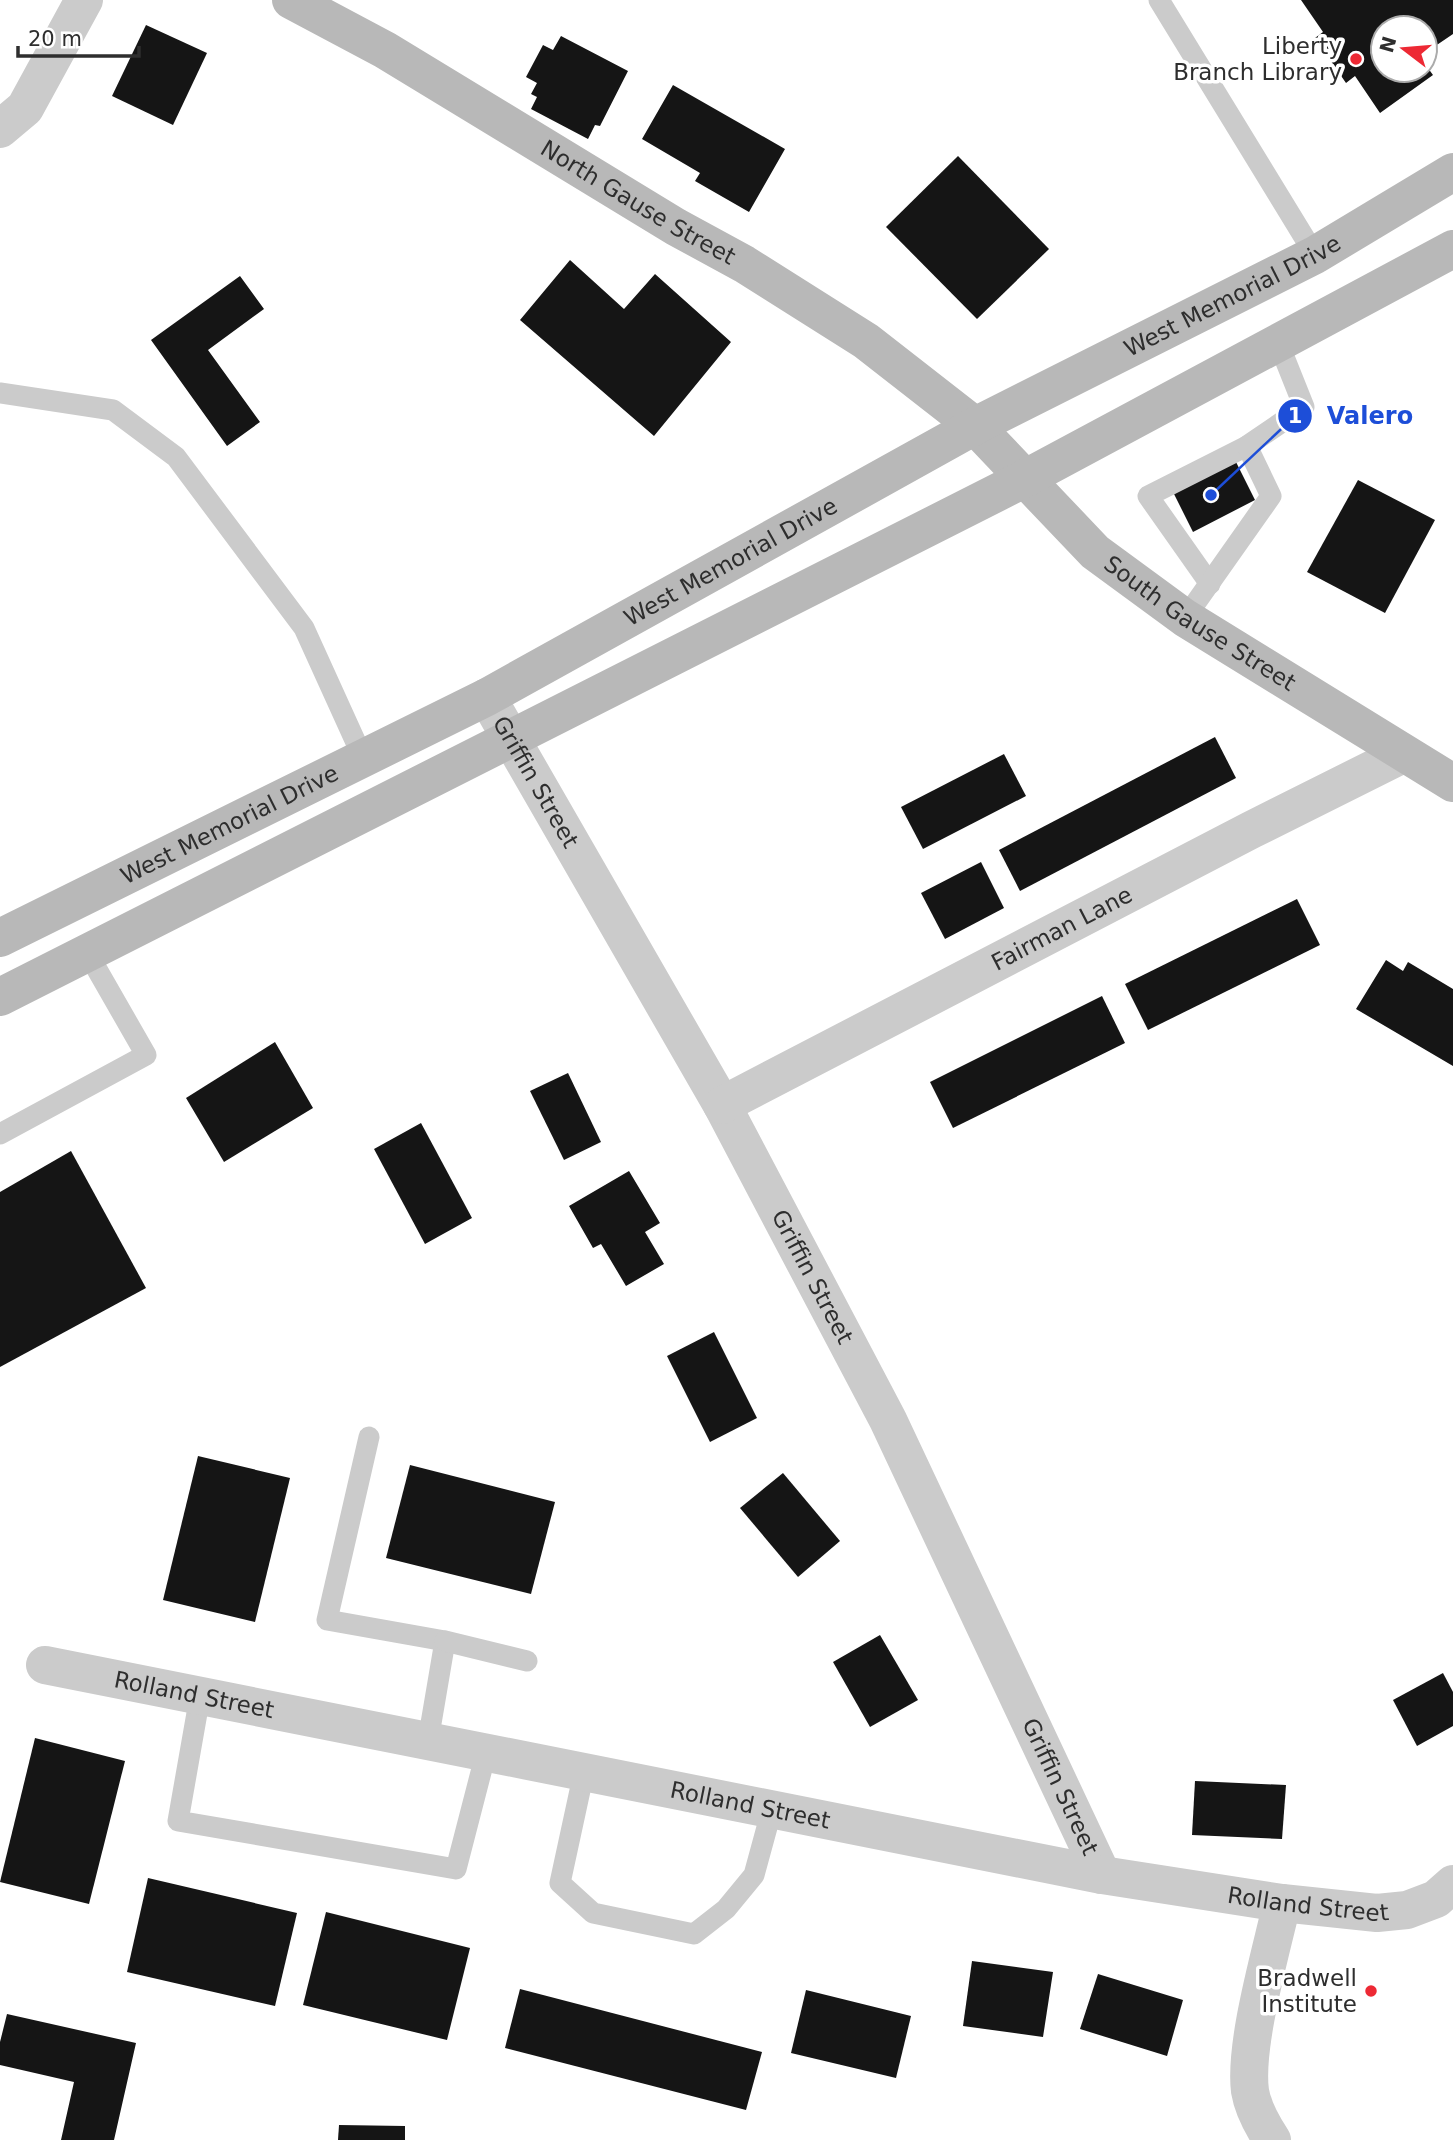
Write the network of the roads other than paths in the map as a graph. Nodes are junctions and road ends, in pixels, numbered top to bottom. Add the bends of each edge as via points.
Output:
1 (84, 0) edge
2 (290, 0) edge
3 (1159, 0) edge
4 (0, 129) edge
5 (1453, 172) edge
6 (1453, 249) edge
7 (1315, 255) junction
8 (1278, 342) junction
9 (0, 393) edge
10 (975, 426) junction
11 (1247, 446) junction
12 (1024, 478) junction
13 (1210, 584) junction
14 (1185, 618) junction
15 (487, 697) junction
16 (510, 738) junction
17 (1403, 754) junction
18 (363, 758) junction
19 (1453, 783) edge
20 (0, 938) edge
21 (87, 952) junction
22 (0, 997) edge
23 (722, 1105) junction
24 (0, 1134) edge
25 (369, 1437) dead end
26 (445, 1641) junction
27 (527, 1661) dead end
28 (45, 1665) dead end
29 (200, 1696) junction
30 (428, 1741) junction
31 (486, 1753) junction
32 (584, 1772) junction
33 (772, 1810) junction
34 (1102, 1875) junction
35 (1453, 1884) edge
36 (1282, 1903) junction
37 (1272, 2140) edge

1 - 4 street via 25,108
2 - 10 main road, North Gause Street via 385,50 744,264 866,341
3 - 7 lane
5 - 7 main road, West Memorial Drive
6 - 8 main road
7 - 10 main road, West Memorial Drive
8 - 11 lane via 1304,407
8 - 12 main road
9 - 18 lane via 113,410 176,457 304,628
10 - 12 main road, South Gause Street
10 - 15 main road, West Memorial Drive
11 - 13 lane via 1270,496
11 - 13 lane via 1148,496
12 - 14 main road, South Gause Street via 1095,552
12 - 16 main road
13 - 14 lane
14 - 17 main road, South Gause Street
15 - 16 street, Griffin Street
15 - 18 main road, West Memorial Drive
16 - 21 main road
16 - 23 street, Griffin Street
17 - 19 main road, South Gause Street
17 - 23 street, Fairman Lane
18 - 20 main road, West Memorial Drive
21 - 22 main road
21 - 24 lane via 146,1055
23 - 34 street, Griffin Street via 888,1420
25 - 26 lane via 327,1620
26 - 27 lane
26 - 30 lane
28 - 29 street, Rolland Street
29 - 30 street, Rolland Street
29 - 31 lane via 178,1821 456,1869
30 - 31 street, Rolland Street
31 - 32 street, Rolland Street
32 - 33 street, Rolland Street
32 - 33 lane via 561,1883 593,1913 694,1934 726,1909 754,1875
33 - 34 street, Rolland Street
34 - 36 street, Rolland Street
35 - 36 street, Rolland Street via 1407,1910 1377,1913
36 - 37 street via 1253,2041 1250,2091 1259,2121

